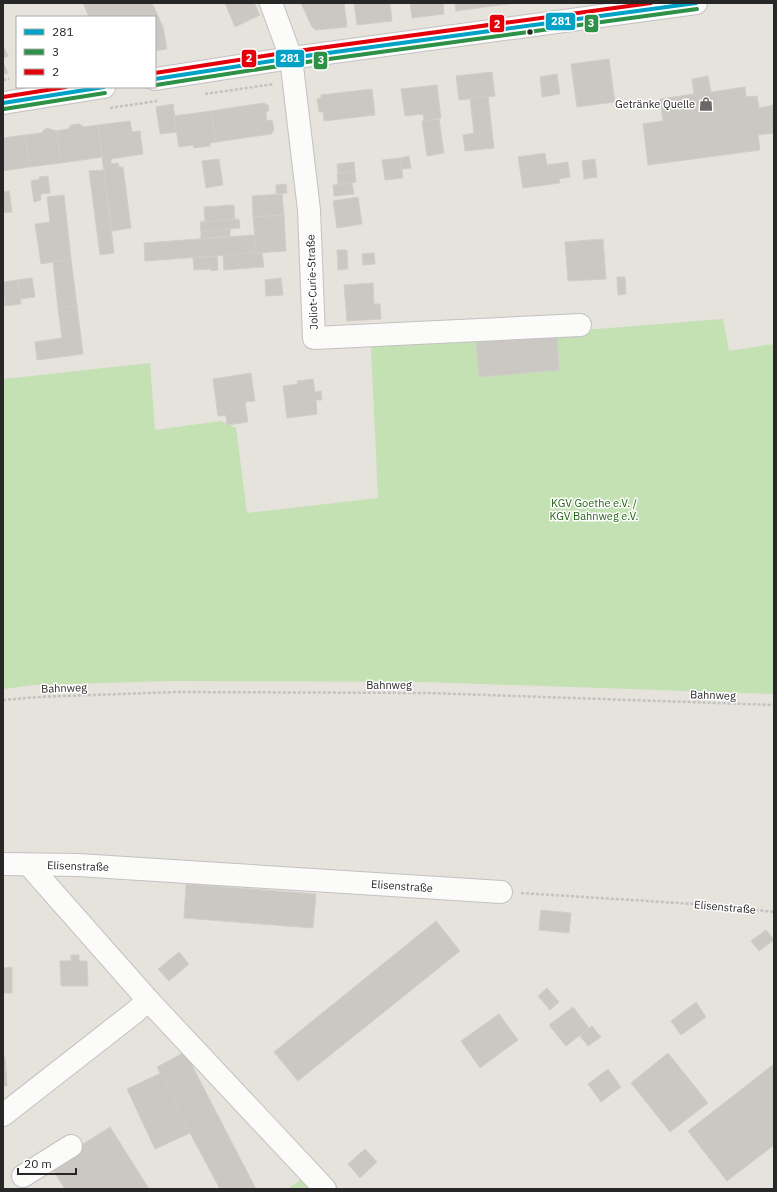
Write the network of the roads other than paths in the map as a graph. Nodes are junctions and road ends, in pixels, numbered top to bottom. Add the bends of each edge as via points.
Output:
1 (271, 3) edge
2 (696, 3) edge
3 (291, 58) junction
4 (156, 79) edge
5 (97, 88) edge
6 (3, 102) edge
7 (580, 325) dead end
8 (3, 864) edge
9 (29, 865) junction
10 (501, 892) road end
11 (148, 1000) junction
12 (3, 1115) edge
13 (70, 1146) dead end
14 (23, 1176) dead end
15 (318, 1181) edge

1 - 3 street, Joliot-Curie-Straße
2 - 3 street
3 - 4 street
3 - 7 street, Joliot-Curie-Straße via 309,210 314,338
5 - 6 street
8 - 9 street, Elisenstraße
9 - 10 street, Elisenstraße
9 - 11 street, Elisenstraße
11 - 12 street
11 - 15 street, Elisenstraße
13 - 14 street

